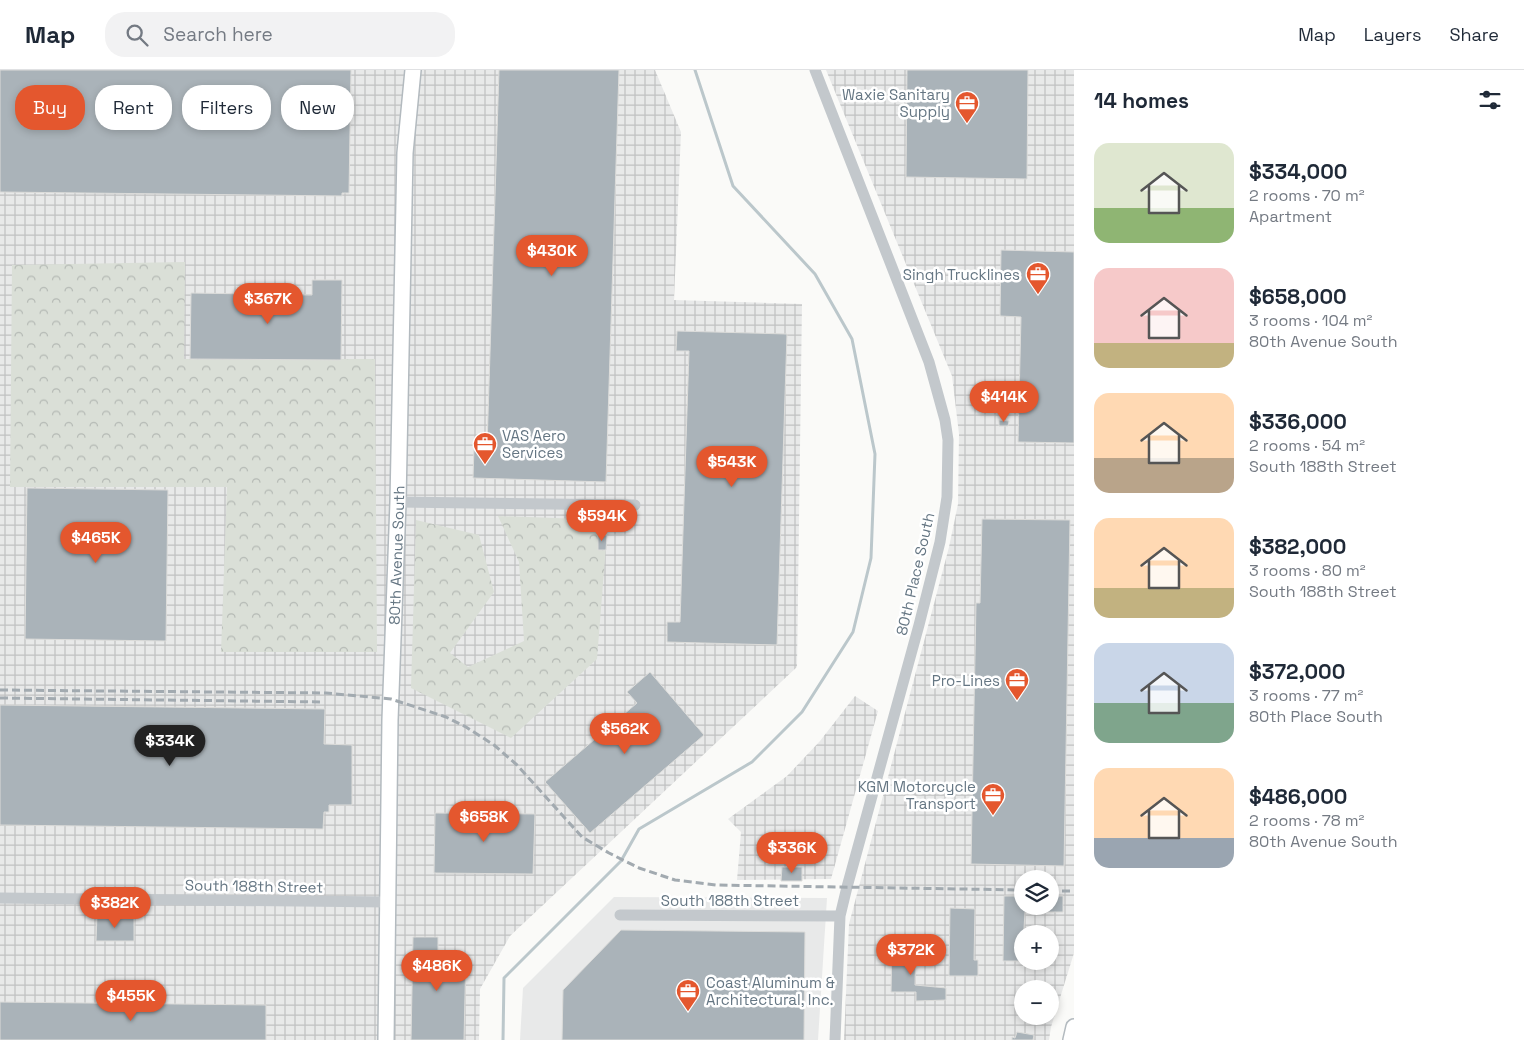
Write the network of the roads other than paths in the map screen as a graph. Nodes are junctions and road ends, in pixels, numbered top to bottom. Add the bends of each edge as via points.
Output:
1 (413, 70) edge
2 (815, 70) edge
3 (398, 502) junction
4 (635, 505) dead end
5 (0, 898) edge
6 (388, 902) junction
7 (620, 915) dead end
8 (840, 916) junction
9 (1074, 1027) edge
10 (386, 1040) edge
11 (835, 1040) edge
12 (1071, 1040) edge

1 - 3 street, 80th Avenue South via 405,153
2 - 8 street, 80th Place South via 929,362 948,440 947,497 940,542
3 - 4 street
3 - 6 street, 80th Avenue South via 390,720
5 - 6 street, South 188th Street
6 - 10 street, 80th Avenue South
7 - 8 street, South 188th Street
8 - 11 street, 80th Place South
9 - 12 street

